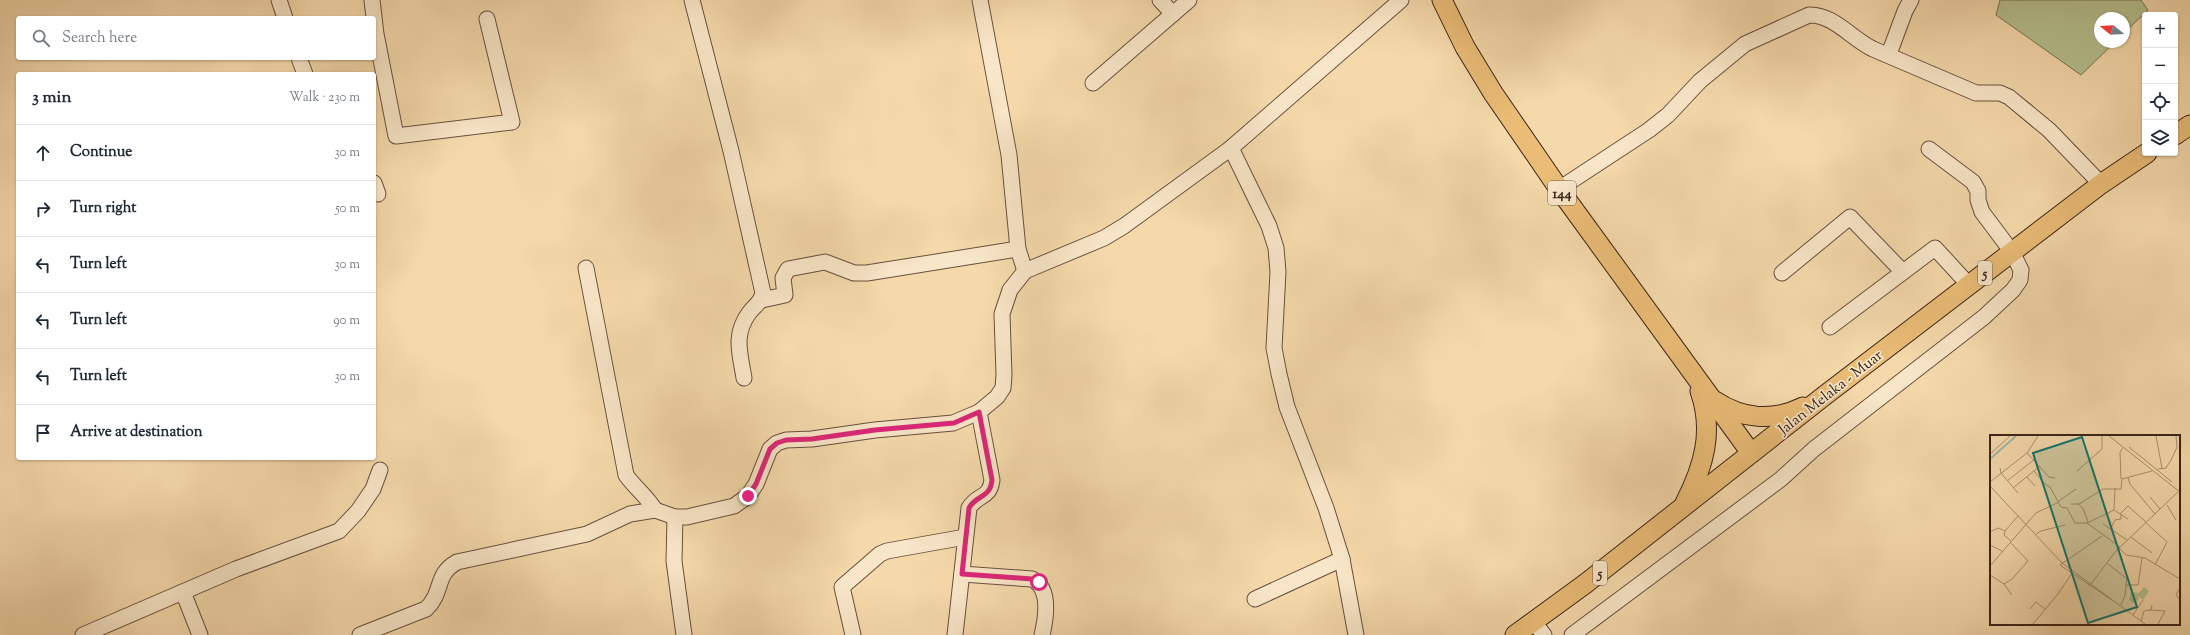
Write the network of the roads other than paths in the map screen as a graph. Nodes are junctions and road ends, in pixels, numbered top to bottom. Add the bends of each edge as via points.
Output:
1 (279, 0) edge
2 (372, 0) edge
3 (692, 0) edge
4 (980, 0) edge
5 (1160, 0) edge
6 (1189, 0) edge
7 (1401, 0) edge
8 (1442, 0) edge
9 (1911, 0) edge
10 (1173, 14) junction
11 (284, 16) edge
12 (374, 16) edge
13 (487, 18) dead end
14 (376, 34) edge
15 (1889, 54) junction
16 (300, 60) edge
17 (304, 72) edge
18 (1094, 83) dead end
19 (2190, 125) edge
20 (2178, 133) edge
21 (1231, 148) junction
22 (1929, 149) dead end
23 (2143, 156) edge
24 (2100, 184) junction
25 (1559, 189) junction
26 (1018, 249) junction
27 (2012, 252) junction
28 (586, 268) dead end
29 (1025, 271) junction
30 (1903, 272) junction
31 (1782, 273) dead end
32 (1969, 285) junction
33 (762, 300) junction
34 (1830, 328) dead end
35 (1695, 376) junction
36 (744, 378) dead end
37 (1709, 396) junction
38 (1824, 396) junction
39 (979, 412) junction
40 (1751, 454) junction
41 (380, 470) dead end
42 (1683, 508) junction
43 (655, 510) junction
44 (675, 517) junction
45 (965, 537) junction
46 (1342, 559) junction
47 (962, 574) junction
48 (183, 592) junction
49 (1255, 599) dead end
50 (1539, 628) edge
51 (84, 635) edge
52 (200, 635) edge
53 (360, 635) edge
54 (684, 635) edge
55 (853, 635) edge
56 (955, 635) edge
57 (1042, 635) edge
58 (1356, 635) edge
59 (1515, 635) edge
60 (1572, 635) edge

1 - 11 street
2 - 12 street
3 - 33 street via 760,274
4 - 26 street via 1009,155
5 - 10 street
6 - 10 street
7 - 21 street
8 - 25 main road, 144 via 1465,47 1493,93
9 - 15 street
10 - 18 street
13 - 14 street via 512,122 396,136
15 - 24 street via 1976,93 2009,97 2049,130
15 - 25 street via 1859,42 1828,19 1819,15 1809,15 1745,44 1700,81 1668,115 1649,130
16 - 17 street
19 - 20 main road
21 - 29 street via 1104,238
21 - 46 street via 1266,220 1276,248 1278,272 1274,348 1279,374 1287,407 1326,508
22 - 27 street via 1973,182 1978,190 1982,212
23 - 24 main road, Jalan Melaka - Muar / 5
24 - 27 main road, Jalan Melaka - Muar / 5
25 - 35 main road, 144
26 - 29 street
26 - 33 street via 867,273 854,273 825,262 788,269 783,278 785,295
27 - 32 main road, Jalan Melaka - Muar / 5
27 - 60 street via 2021,270 2020,280 2003,301 1814,449 1781,479
28 - 43 street via 626,475 648,498
29 - 39 street via 1010,290 1002,314 1002,388 997,397
30 - 31 street via 1850,217
30 - 32 street via 1935,248
30 - 34 street
32 - 38 main road, Jalan Melaka - Muar / 5
33 - 36 street via 743,323 738,340
35 - 37 main road, 144
35 - 42 main road via 1706,408 1706,447 1701,467
37 - 38 main road via 1733,411 1749,416 1768,417 1795,410
37 - 40 main road, 144
38 - 40 main road, Jalan Melaka - Muar / 5
39 - 44 street via 954,423 777,443 770,449 756,484 748,496 734,506 703,514
39 - 45 street via 992,480 991,489 985,496 974,501 969,508
40 - 42 main road, Jalan Melaka - Muar / 5
41 - 48 street via 373,489 362,506 339,531 236,569
42 - 50 main road, Jalan Melaka - Muar / 5
43 - 44 street
43 - 53 street via 630,514 587,534 569,539 457,562 447,568 441,577 435,600 426,609
44 - 54 street via 674,561
45 - 47 street
45 - 55 street via 887,551 880,554 842,587
46 - 49 street
46 - 58 street
47 - 56 street
47 - 57 street via 1032,579 1039,582 1045,600
48 - 51 street
48 - 52 street
50 - 59 main road, Jalan Melaka - Muar / 5

